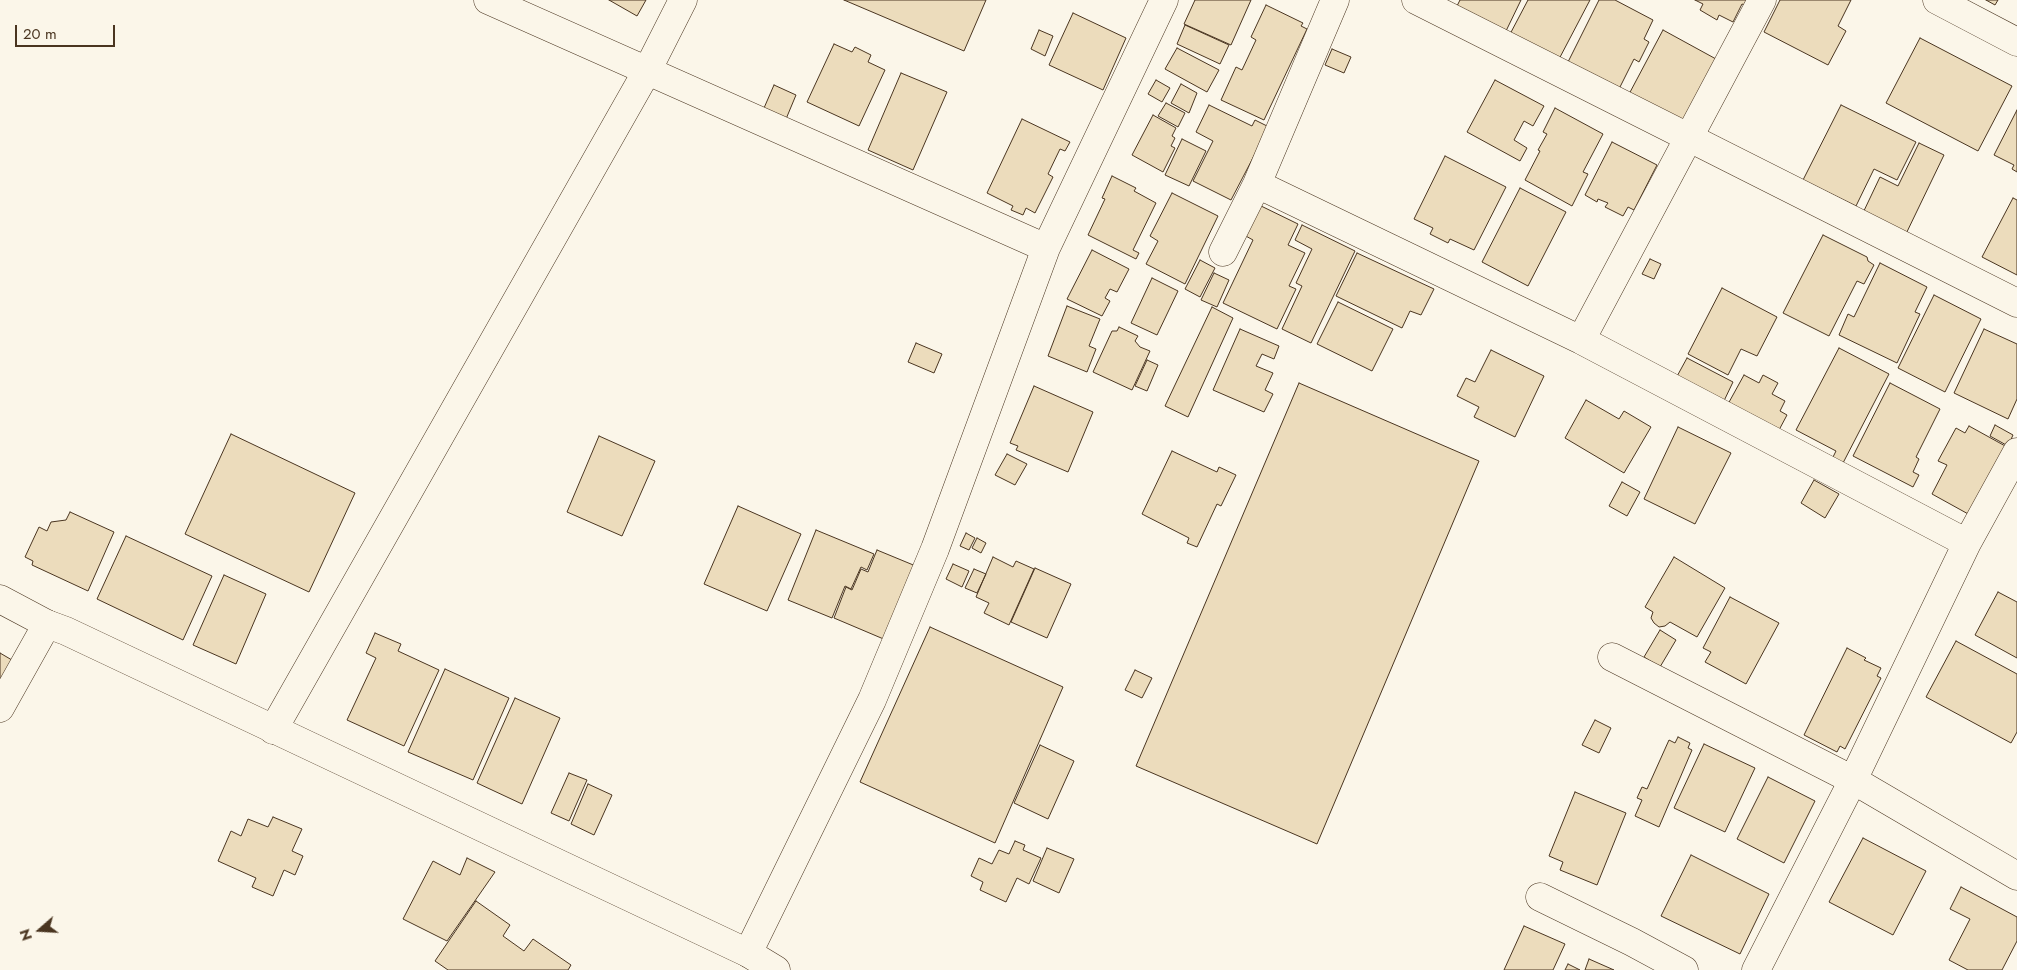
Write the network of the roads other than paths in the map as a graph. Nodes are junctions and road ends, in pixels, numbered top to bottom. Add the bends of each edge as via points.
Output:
1 (488, 0) edge
2 (683, 0) edge
3 (1164, 0) edge
4 (1335, 0) edge
5 (1416, 0) edge
6 (1762, 0) edge
7 (1937, 0) edge
8 (2017, 42) edge
9 (647, 71) junction
10 (1690, 138) junction
11 (1257, 184) junction
12 (1046, 248) junction
13 (1223, 252) dead end
14 (2017, 303) edge
15 (1581, 340) junction
16 (2017, 452) edge
17 (1967, 543) junction
18 (0, 599) edge
19 (47, 624) junction
20 (1612, 658) dead end
21 (0, 708) edge
22 (273, 730) junction
23 (1852, 780) junction
24 (2017, 876) edge
25 (1540, 898) dead end
26 (748, 953) junction
27 (1761, 968) edge
28 (776, 970) edge
29 (1684, 970) edge

1 - 9 street
2 - 9 street
3 - 12 street
4 - 11 street
5 - 10 street
6 - 10 street
7 - 8 street
9 - 12 street
9 - 22 street
10 - 14 street
10 - 15 street
11 - 13 street
11 - 15 street
12 - 26 street via 935,549 872,700
15 - 17 street
16 - 17 street
17 - 23 street
18 - 19 street
19 - 21 street
19 - 22 street
20 - 23 street
22 - 26 street
23 - 24 street
23 - 27 street
25 - 29 street
26 - 28 street

